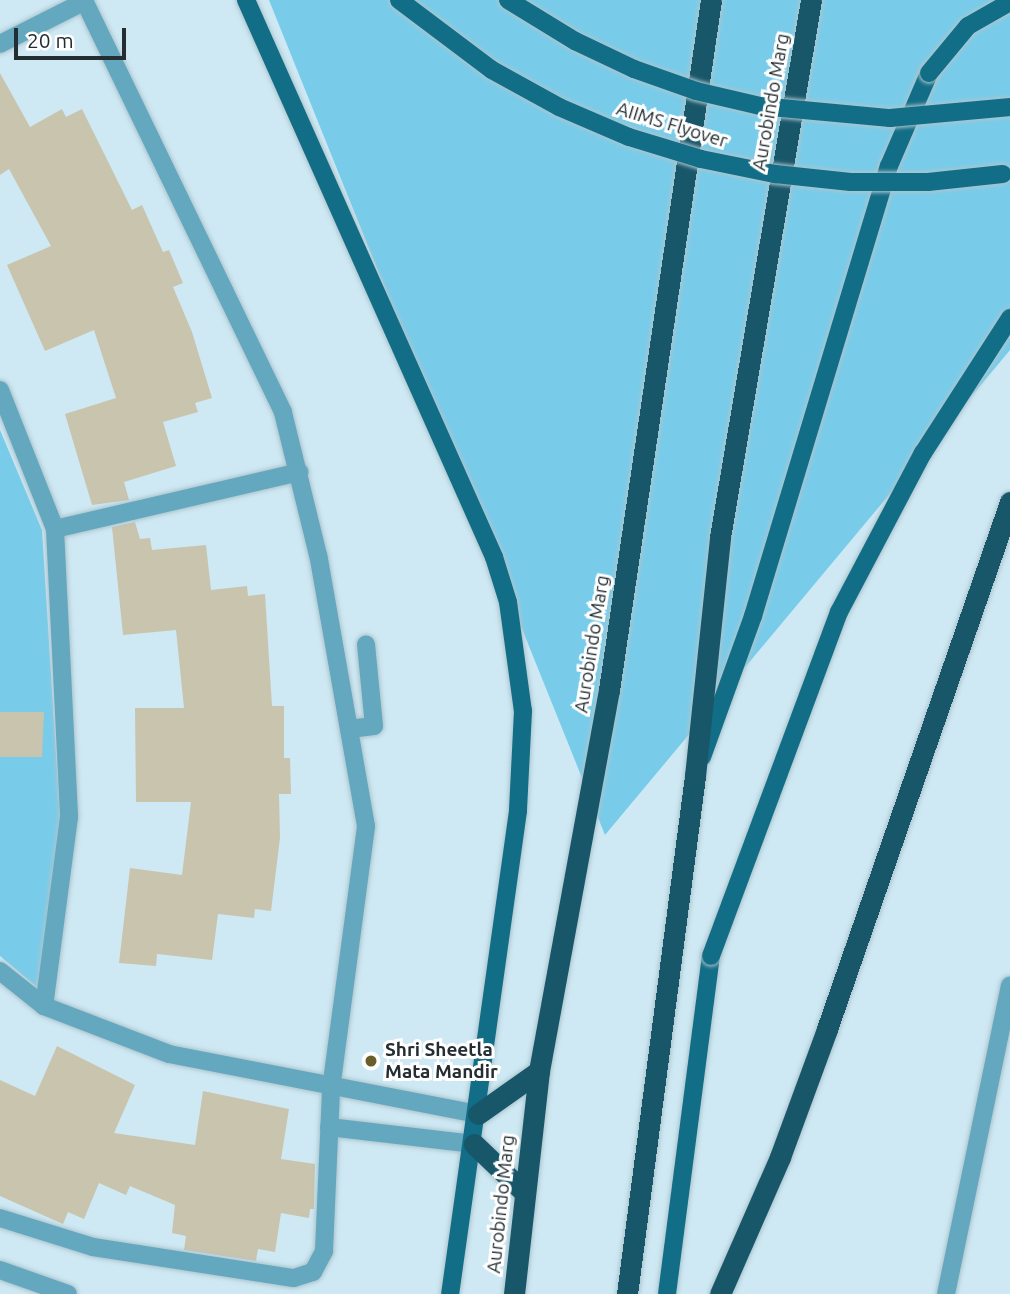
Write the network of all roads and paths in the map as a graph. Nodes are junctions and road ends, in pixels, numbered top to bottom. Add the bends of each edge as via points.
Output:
1 (246, 0) edge
2 (399, 0) edge
3 (508, 0) edge
4 (711, 0) edge
5 (811, 0) edge
6 (85, 1) edge
7 (1010, 2) edge
8 (0, 44) edge
9 (1010, 107) edge
10 (1007, 173) edge
11 (1010, 318) edge
12 (0, 390) edge
13 (299, 472) junction
14 (1010, 502) edge
15 (55, 529) junction
16 (366, 644) dead end
17 (349, 729) junction
18 (695, 776) junction
19 (0, 971) edge
20 (1010, 986) edge
21 (44, 1006) junction
22 (1002, 1066) edge
23 (539, 1071) junction
24 (331, 1089) junction
25 (478, 1114) junction
26 (329, 1127) junction
27 (474, 1144) junction
28 (524, 1192) junction
29 (0, 1218) edge
30 (0, 1270) edge
31 (68, 1294) edge
32 (450, 1294) edge
33 (513, 1294) edge
34 (627, 1294) edge
35 (667, 1294) edge
36 (720, 1294) edge
37 (946, 1294) edge

1 - 25 main road via 494,556 508,602 523,711 518,811
2 - 10 main road, AIIMS Flyover, bridge via 492,70 559,107 629,137 701,159 775,174 852,182 928,182
3 - 9 main road, bridge via 575,41 634,69 696,91 760,106 824,116 890,118
4 - 23 highway, Aurobindo Marg via 609,690
5 - 18 highway, Aurobindo Marg via 720,537
6 - 8 street
6 - 13 street via 284,412
7 - 18 main road, bridge via 968,26 929,73 889,166 753,617
11 - 35 main road, bridge via 923,453 839,612 711,956
12 - 15 street
13 - 15 street
13 - 17 street
14 - 36 highway, bridge via 827,1029 780,1157
15 - 21 street via 69,817
16 - 17 street via 374,726
17 - 24 street via 366,826
18 - 34 highway, Aurobindo Marg
19 - 21 street
20 - 22 street
21 - 24 street via 169,1054
22 - 37 street
23 - 25 highway
23 - 28 highway, Aurobindo Marg
24 - 25 street
24 - 26 street
25 - 27 main road
26 - 27 street
26 - 29 street via 324,1251 313,1272 294,1278 93,1247
27 - 28 highway
27 - 32 main road
28 - 33 highway, Aurobindo Marg
30 - 31 street

